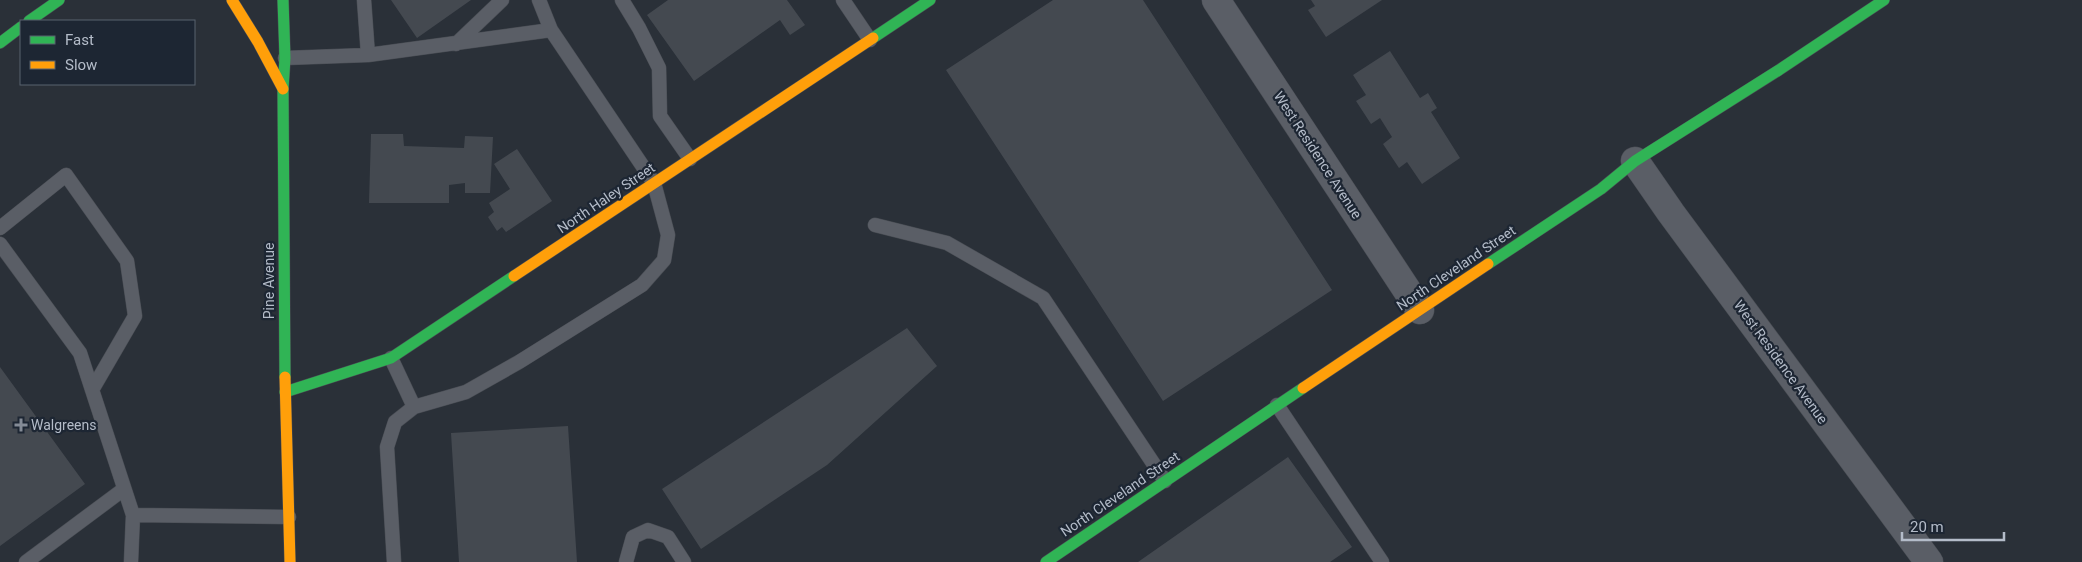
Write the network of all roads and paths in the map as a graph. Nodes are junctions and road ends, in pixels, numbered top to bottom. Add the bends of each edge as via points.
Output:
1 (58, 0) edge
2 (232, 0) edge
3 (283, 0) edge
4 (364, 0) edge
5 (502, 0) edge
6 (538, 0) edge
7 (622, 0) edge
8 (844, 0) edge
9 (930, 0) edge
10 (1216, 0) edge
11 (1884, 0) edge
12 (30, 20) edge
13 (20, 28) edge
14 (551, 30) junction
15 (870, 40) junction
16 (0, 42) edge
17 (456, 44) junction
18 (368, 55) junction
19 (285, 58) junction
20 (284, 89) junction
21 (690, 159) junction
22 (1635, 161) junction
23 (654, 184) junction
24 (875, 225) dead end
25 (0, 228) edge
26 (0, 244) edge
27 (1420, 310) junction
28 (391, 358) junction
29 (92, 390) junction
30 (284, 392) junction
31 (1277, 405) junction
32 (414, 407) junction
33 (1165, 481) junction
34 (124, 489) junction
35 (133, 516) junction
36 (289, 517) junction
37 (26, 562) edge
38 (131, 562) edge
39 (290, 562) edge
40 (394, 562) edge
41 (626, 562) edge
42 (684, 562) edge
43 (1046, 562) edge
44 (1382, 562) edge
45 (1929, 562) edge

1 - 12 street
2 - 20 street
3 - 19 street, Pine Avenue
4 - 18 lane
5 - 17 lane
6 - 14 lane
7 - 21 lane via 658,68 660,116
8 - 15 lane
9 - 15 street, North Haley Street
10 - 27 street, West Residence Avenue
11 - 22 street, North Cleveland Street
13 - 16 street
14 - 17 lane
14 - 23 lane
15 - 21 street, North Haley Street
17 - 18 lane
18 - 19 lane
19 - 20 street, Pine Avenue
20 - 30 street, Pine Avenue
21 - 23 street, North Haley Street
22 - 27 street, North Cleveland Street via 1601,189
22 - 45 street, West Residence Avenue
23 - 28 street, North Haley Street
23 - 32 lane via 668,235 664,260 642,285 466,392
24 - 33 lane via 947,243 1043,298
25 - 29 lane via 66,175 127,261 135,316
26 - 29 lane via 80,353
27 - 31 street, North Cleveland Street
28 - 30 street, North Haley Street
28 - 32 lane
29 - 34 lane
30 - 36 street, Pine Avenue
31 - 33 street, North Cleveland Street
31 - 44 lane
32 - 40 lane via 395,422 387,447
33 - 43 street, North Cleveland Street
34 - 35 lane
34 - 37 lane
35 - 36 lane
35 - 38 lane
36 - 39 street, Pine Avenue
41 - 42 lane via 632,537 648,530 668,536

